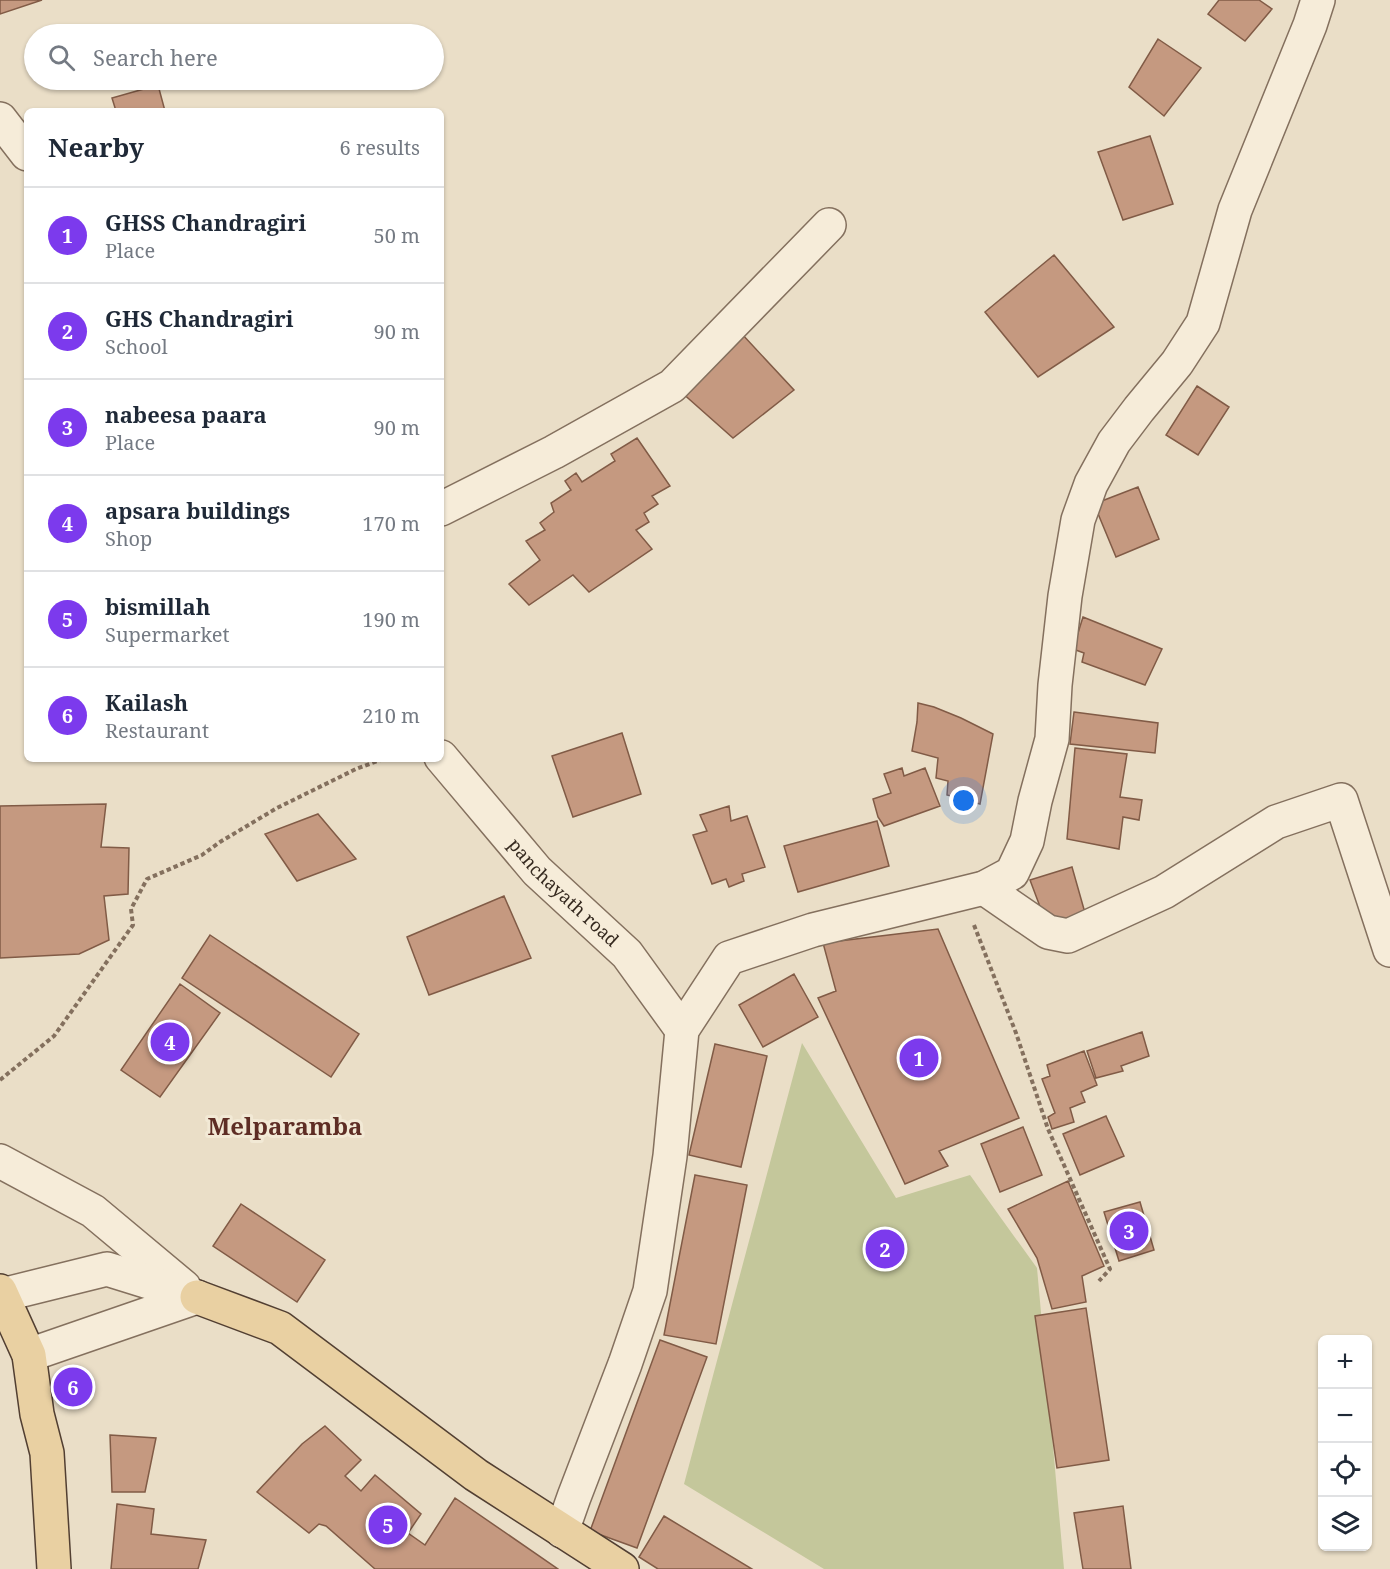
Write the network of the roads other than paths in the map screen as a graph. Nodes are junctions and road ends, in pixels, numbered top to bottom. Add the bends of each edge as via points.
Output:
1 (1318, 0) edge
2 (0, 119) edge
3 (24, 150) edge
4 (829, 225) dead end
5 (444, 507) edge
6 (444, 761) edge
7 (977, 902) junction
8 (1390, 950) edge
9 (682, 1030) junction
10 (0, 1161) edge
11 (1, 1293) edge
12 (197, 1298) junction
13 (29, 1355) junction
14 (562, 1532) junction
15 (54, 1569) edge
16 (622, 1569) edge

1 - 7 street via 1235,210 1203,323 1178,363 1114,442 1091,484 1078,520 1065,596 1052,739 1027,841 1012,873
2 - 3 street
4 - 5 street via 672,386
6 - 9 street, panchayath road via 537,871 627,954
7 - 8 street via 1048,933 1068,936 1164,892 1276,822 1341,800
7 - 9 street via 813,930 729,958
9 - 14 street via 670,1156 650,1291
10 - 12 street via 93,1211
11 - 12 street via 107,1269
11 - 13 main road
12 - 13 street
12 - 14 main road via 280,1328 476,1475
13 - 15 main road via 47,1453
14 - 16 main road

